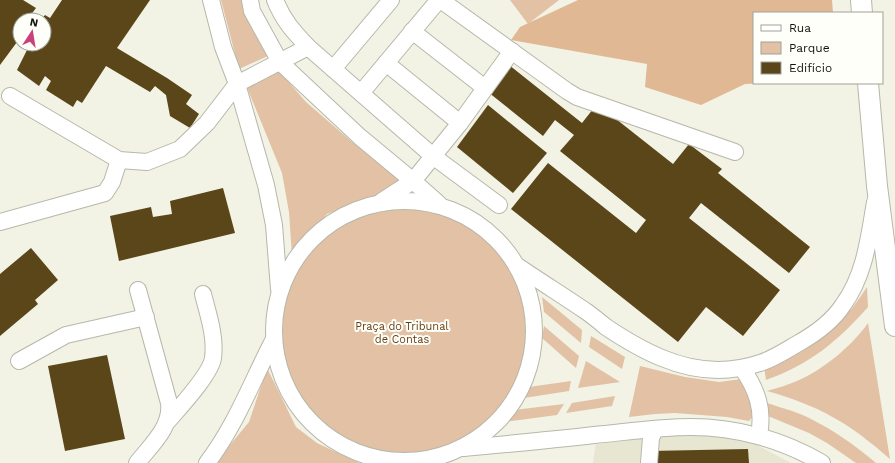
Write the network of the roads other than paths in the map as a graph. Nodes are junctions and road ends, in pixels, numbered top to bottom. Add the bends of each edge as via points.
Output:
1 (211, 0) edge
2 (250, 0) edge
3 (275, 0) edge
4 (391, 0) edge
5 (861, 0) edge
6 (862, 12) edge
7 (412, 31) junction
8 (308, 47) junction
9 (512, 51) junction
10 (280, 62) junction
11 (386, 63) junction
12 (333, 69) junction
13 (237, 84) junction
14 (868, 84) edge
15 (485, 88) junction
16 (361, 93) junction
17 (10, 96) dead end
18 (460, 123) junction
19 (735, 152) dead end
20 (434, 157) junction
21 (119, 160) junction
22 (413, 181) junction
23 (877, 186) junction
24 (378, 204) junction
25 (440, 205) junction
26 (499, 205) dead end
27 (0, 222) edge
28 (519, 267) junction
29 (138, 290) dead end
30 (279, 292) junction
31 (203, 294) dead end
32 (146, 317) junction
33 (895, 326) edge
34 (274, 339) junction
35 (19, 361) dead end
36 (742, 368) junction
37 (168, 421) junction
38 (655, 429) junction
39 (759, 436) junction
40 (460, 449) junction
41 (392, 462) edge
42 (137, 463) edge
43 (207, 463) edge
44 (649, 463) edge
45 (822, 463) edge

1 - 13 street via 223,47
2 - 10 street via 252,11
3 - 8 street via 281,14
4 - 12 street
5 - 6 main road
7 - 9 street via 437,2 442,1
7 - 11 street
7 - 15 street
8 - 10 street
8 - 12 street
9 - 15 street
9 - 19 street via 577,97
10 - 13 street
10 - 22 street via 360,137
11 - 16 street
11 - 18 street
12 - 16 street
13 - 21 street via 207,123 180,149 147,162
13 - 30 street via 266,185 274,225
14 - 23 main road
15 - 18 street
16 - 20 street
17 - 21 street
18 - 20 street
20 - 22 street
20 - 26 street
21 - 27 street via 112,182 105,193
22 - 24 street
22 - 25 street
23 - 33 main road
23 - 36 street via 868,248 859,275 844,305 830,322 808,338 781,354
24 - 25 street via 409,200
24 - 30 street via 355,210 321,230 302,248
25 - 28 street via 464,214 480,225 508,251
28 - 36 street via 633,345 663,359 696,368 721,371
28 - 40 street via 533,304 534,347 526,378 512,404 487,432
29 - 32 street
30 - 34 street
31 - 37 street via 213,338 213,360 203,379
32 - 35 street via 66,335
32 - 37 street via 169,403
34 - 41 street via 280,372 292,397 306,416 328,436 350,449
34 - 43 street via 246,399
36 - 39 street via 756,392 762,421
37 - 42 street
38 - 39 street via 691,427
38 - 40 street
38 - 44 street via 651,438
39 - 45 street via 807,454
40 - 41 street via 426,459

